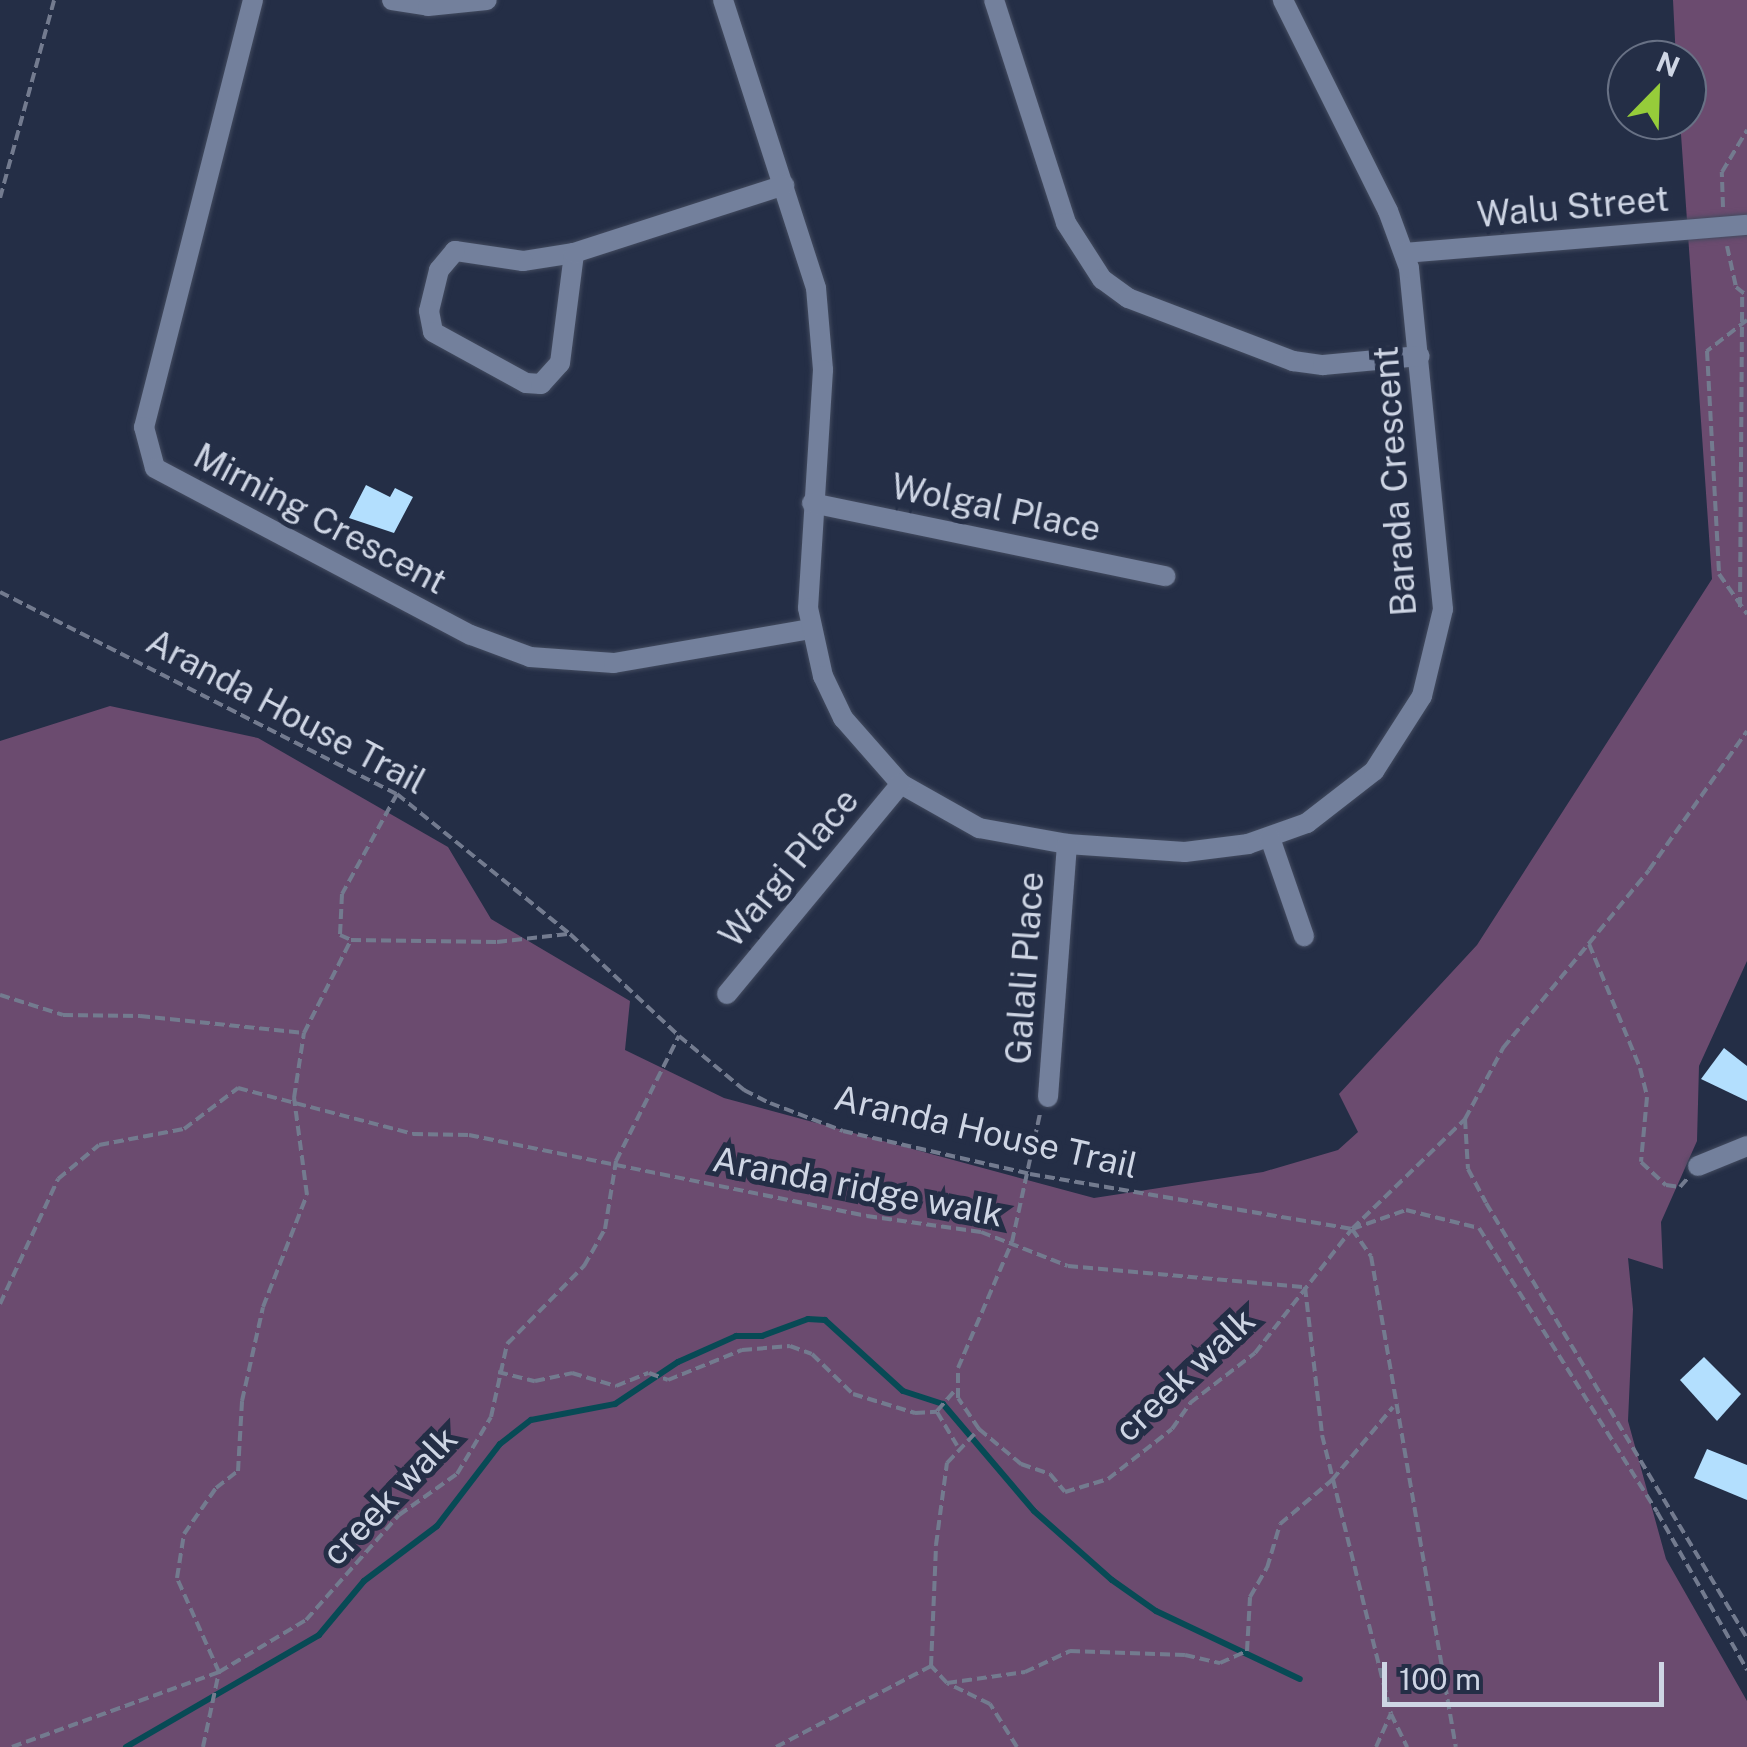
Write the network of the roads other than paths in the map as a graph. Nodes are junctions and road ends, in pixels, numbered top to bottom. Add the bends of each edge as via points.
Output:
1 (254, 0) edge
2 (392, 0) edge
3 (487, 0) edge
4 (723, 0) edge
5 (994, 0) edge
6 (1283, 0) edge
7 (784, 185) junction
8 (1747, 225) edge
9 (1405, 253) junction
10 (574, 254) junction
11 (1420, 356) junction
12 (812, 504) junction
13 (1166, 576) dead end
14 (811, 629) junction
15 (900, 784) junction
16 (1270, 838) junction
17 (1067, 844) junction
18 (1304, 936) dead end
19 (727, 994) dead end
20 (1048, 1097) road end
21 (1747, 1146) edge
22 (1698, 1166) dead end

1 - 14 street, Mirning Crescent via 144,427 155,468 471,635 530,657 614,663
2 - 3 street via 428,6
4 - 7 street, Barada Crescent
5 - 11 street via 1066,223 1102,279 1128,298 1293,361 1324,365
6 - 9 street, Barada Crescent
7 - 10 street
7 - 12 street, Barada Crescent via 822,328
8 - 9 street, Walu Street
9 - 11 street, Barada Crescent
10 - 10 street via 560,363 541,384 526,384 433,332 429,311 439,270 455,252 523,261
11 - 16 street, Barada Crescent via 1442,566 1436,653 1408,722 1374,771 1342,800
12 - 13 street, Wolgal Place
12 - 14 street, Barada Crescent
14 - 15 street, Barada Crescent via 842,718
15 - 17 street, Barada Crescent via 979,828
15 - 19 street, Wargi Place
16 - 17 street, Barada Crescent via 1196,852
16 - 18 street
17 - 20 street, Galali Place
21 - 22 street

